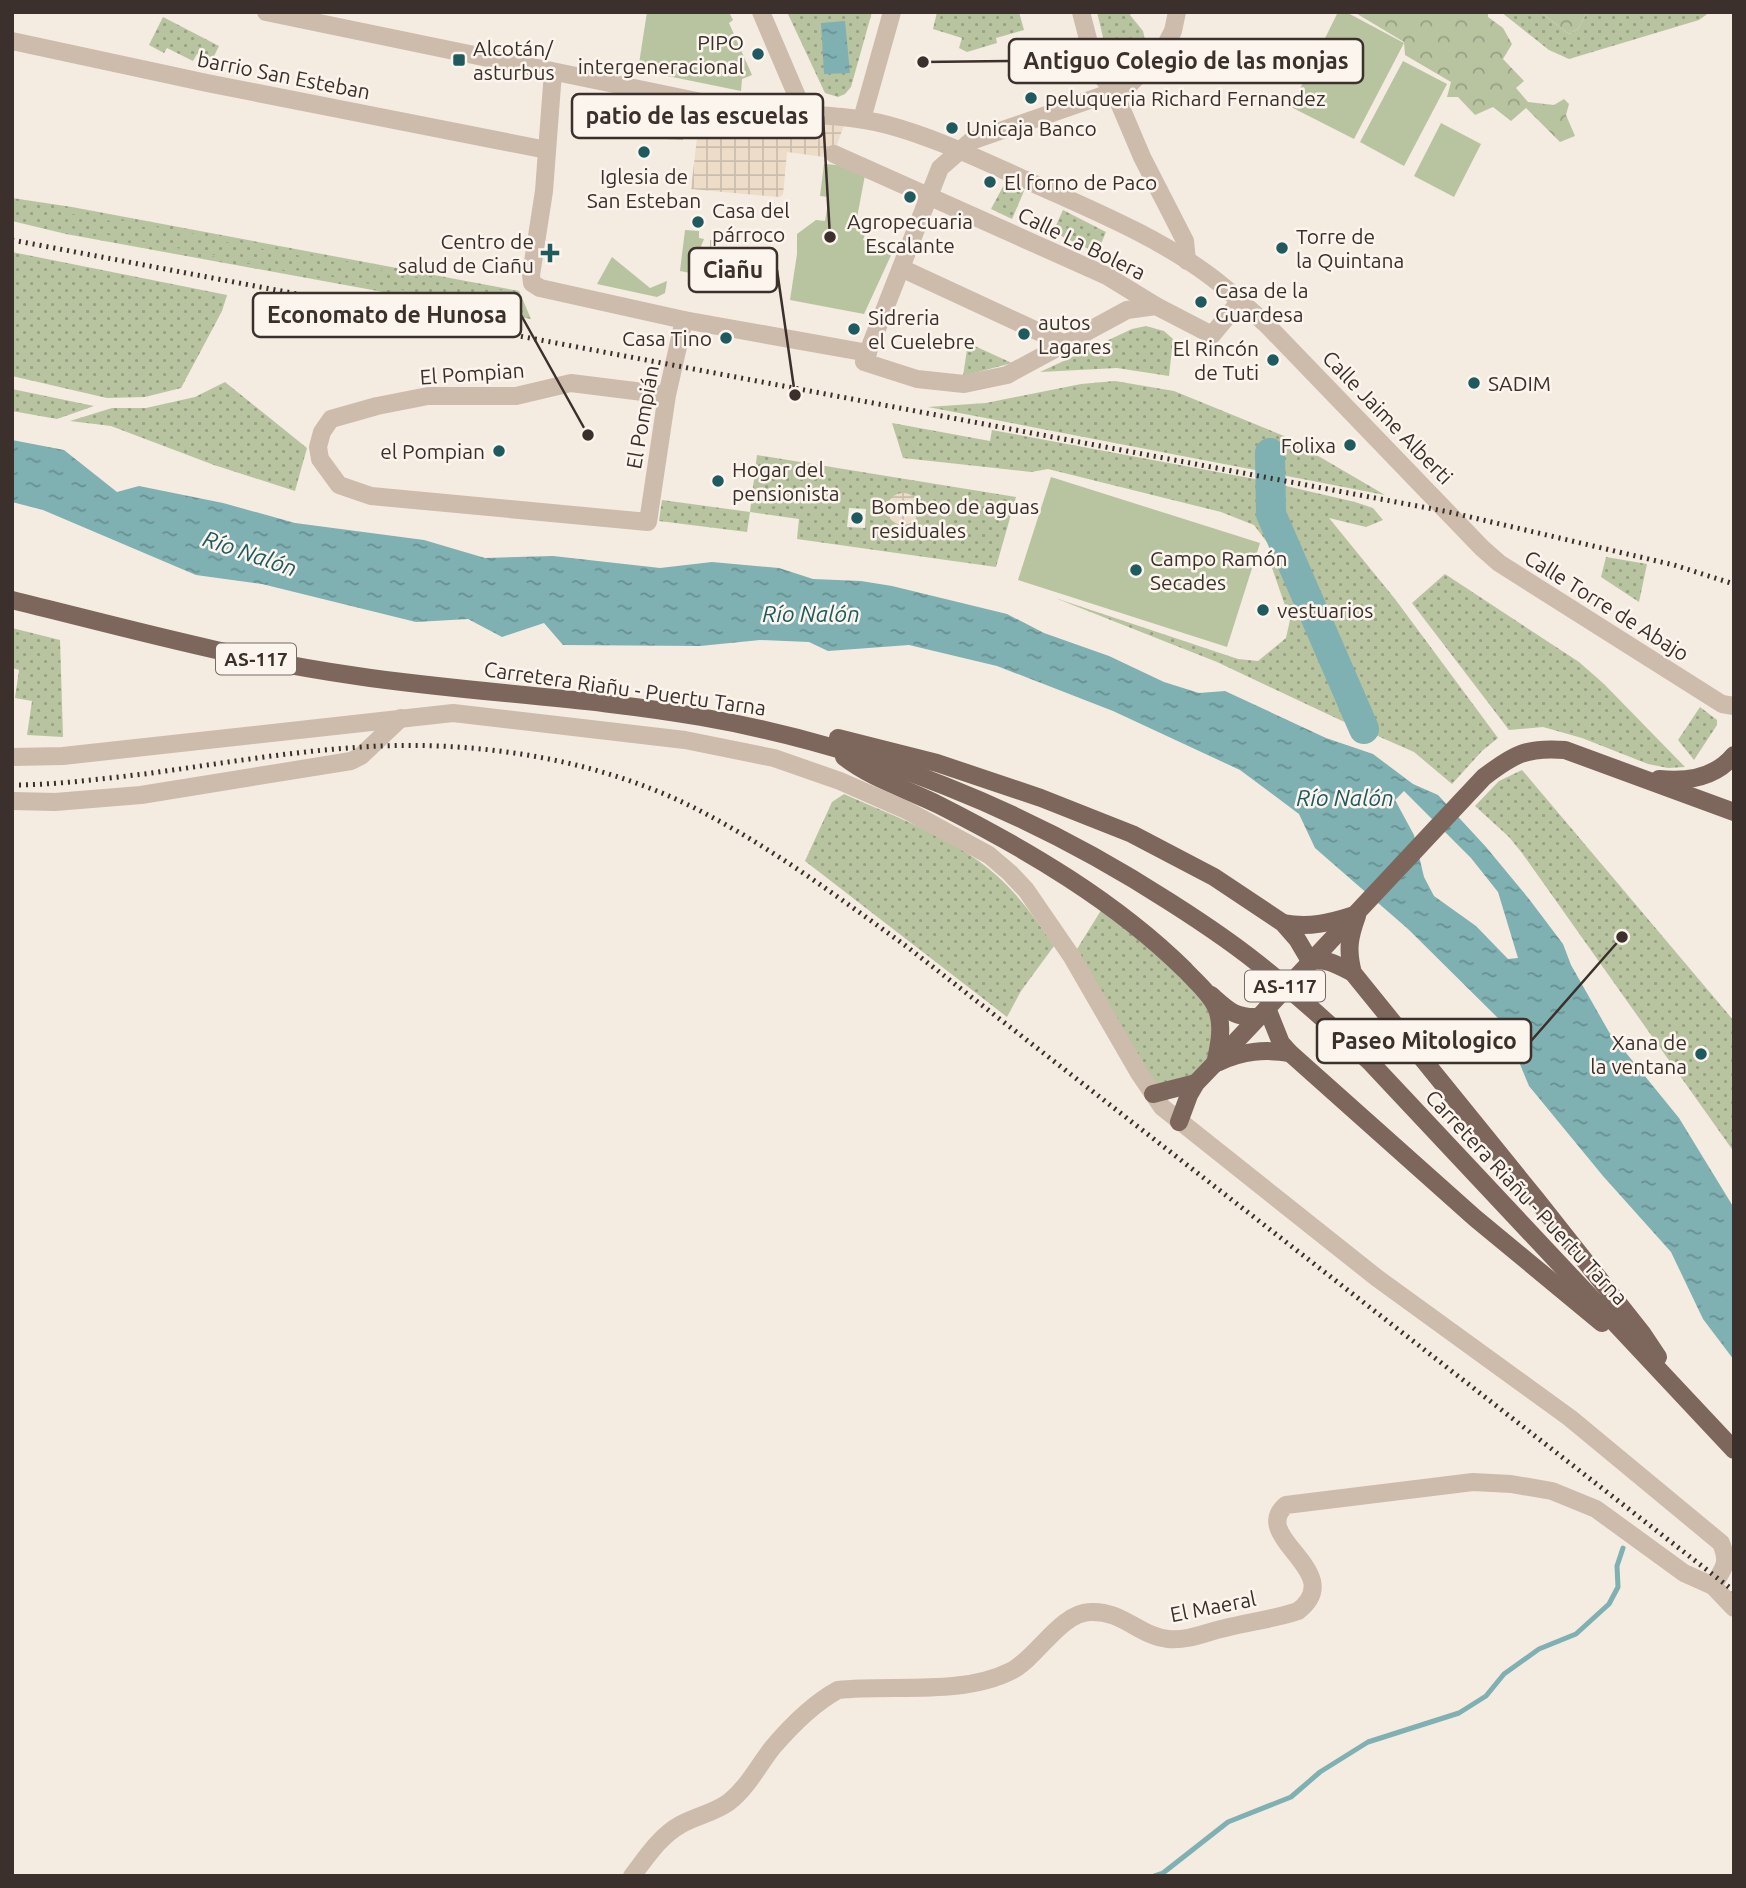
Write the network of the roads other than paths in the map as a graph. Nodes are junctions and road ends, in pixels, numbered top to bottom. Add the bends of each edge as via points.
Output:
1 (266, 12) edge
2 (761, 12) edge
3 (892, 12) edge
4 (1081, 12) edge
5 (1177, 12) edge
6 (301, 16) edge
7 (12, 41) edge
8 (553, 72) junction
9 (1114, 91) junction
10 (805, 115) junction
11 (862, 119) junction
12 (547, 150) junction
13 (960, 150) junction
14 (834, 154) dead end
15 (929, 195) junction
16 (1187, 261) junction
17 (901, 268) junction
18 (1240, 301) junction
19 (1156, 306) junction
20 (684, 320) junction
21 (1065, 344) junction
22 (866, 357) junction
23 (667, 395) junction
24 (648, 522) joint
25 (1473, 538) joint
26 (12, 600) edge
27 (1728, 705) edge
28 (401, 718) junction
29 (1734, 721) edge
30 (775, 732) junction
31 (832, 748) junction
32 (1734, 755) edge
33 (12, 757) edge
34 (1634, 776) junction
35 (12, 801) edge
36 (1734, 812) edge
37 (1360, 912) junction
38 (1283, 923) junction
39 (1305, 967) junction
40 (1353, 973) junction
41 (1208, 993) junction
42 (1266, 1010) junction
43 (1290, 1053) junction
44 (1214, 1064) junction
45 (1196, 1083) junction
46 (1153, 1094) junction
47 (1179, 1122) junction
48 (1644, 1354) junction
49 (1685, 1398) junction
50 (1734, 1450) edge
51 (1713, 1586) junction
52 (1734, 1608) edge
53 (632, 1876) edge

1 - 6 street, Calle Jaime Alberti
2 - 10 street
3 - 11 street
4 - 9 street via 1096,70
5 - 9 street via 1162,52 1127,87
6 - 8 street, Calle Jaime Alberti
7 - 12 street, barrio San Esteban
8 - 10 street, Calle Jaime Alberti via 740,110
8 - 12 street
9 - 13 street via 971,141
9 - 16 street via 1185,241
10 - 11 street, Calle Jaime Alberti
11 - 13 street, Calle Jaime Alberti
12 - 20 street via 533,283
13 - 15 street via 940,169
13 - 16 street, Calle Jaime Alberti via 1110,218
14 - 15 street, Calle La Bolera
15 - 17 street
15 - 19 street, Calle La Bolera via 1107,275
16 - 18 street, Calle Jaime Alberti
17 - 21 street
17 - 22 street
18 - 19 street, Calle La Bolera via 1212,335
18 - 25 street, Calle Jaime Alberti
19 - 21 street via 1127,310
20 - 22 street
20 - 23 street, El Pompián
21 - 22 street via 1007,375 964,384 917,379
23 - 24 street, El Pompián
23 - 24 street, El Pompian via 571,383 516,396 428,396 331,419 318,447 320,459 340,485 371,496
25 - 27 street, Calle Torre de Abajo via 1499,563
26 - 30 main road, Carretera Riañu - Puertu Tarna / AS-117 via 252,658 357,676 686,715
27 - 29 street, Calle Torre de Abajo
28 - 33 street via 63,756
28 - 35 street via 351,761 141,795
28 - 46 street via 453,713 685,740 774,758 908,811 989,855 1026,890 1072,957
30 - 31 main road, Carretera Riañu - Puertu Tarna / AS-117
30 - 38 main road via 805,730 937,763 1041,798 1132,834 1214,877
31 - 41 main road via 857,767 1016,847 1105,904 1158,944
31 - 48 main road, Carretera Riañu - Puertu Tarna / AS-117 via 949,786 1029,822 1118,868 1265,968 1371,1063
32 - 34 main road via 1700,778
34 - 36 main road
34 - 37 main road via 1565,750 1524,751 1473,788
37 - 38 main road via 1323,926
37 - 39 main road
37 - 40 main road via 1348,954
38 - 39 main road via 1297,939
39 - 40 main road via 1321,959
39 - 42 main road
40 - 49 main road via 1642,1333
41 - 42 main road via 1245,1018
41 - 44 main road via 1220,1027
42 - 43 main road
42 - 44 main road
43 - 44 main road via 1256,1051
43 - 48 main road via 1475,1218
44 - 45 main road
45 - 46 main road
45 - 47 main road
46 - 47 street
47 - 51 street via 1377,1278 1570,1418 1721,1543 1726,1566
48 - 49 main road, Carretera Riañu - Puertu Tarna / AS-117
49 - 50 main road, Carretera Riañu - Puertu Tarna / AS-117
51 - 52 street
51 - 53 street, El Maeral via 1684,1573 1596,1510 1530,1486 1473,1482 1286,1505 1275,1518 1276,1525 1312,1581 1312,1594 1298,1611 1170,1640 1148,1634 1119,1616 1088,1611 1074,1616 1025,1662 998,1677 930,1687 838,1690 772,1748 728,1803 666,1834

